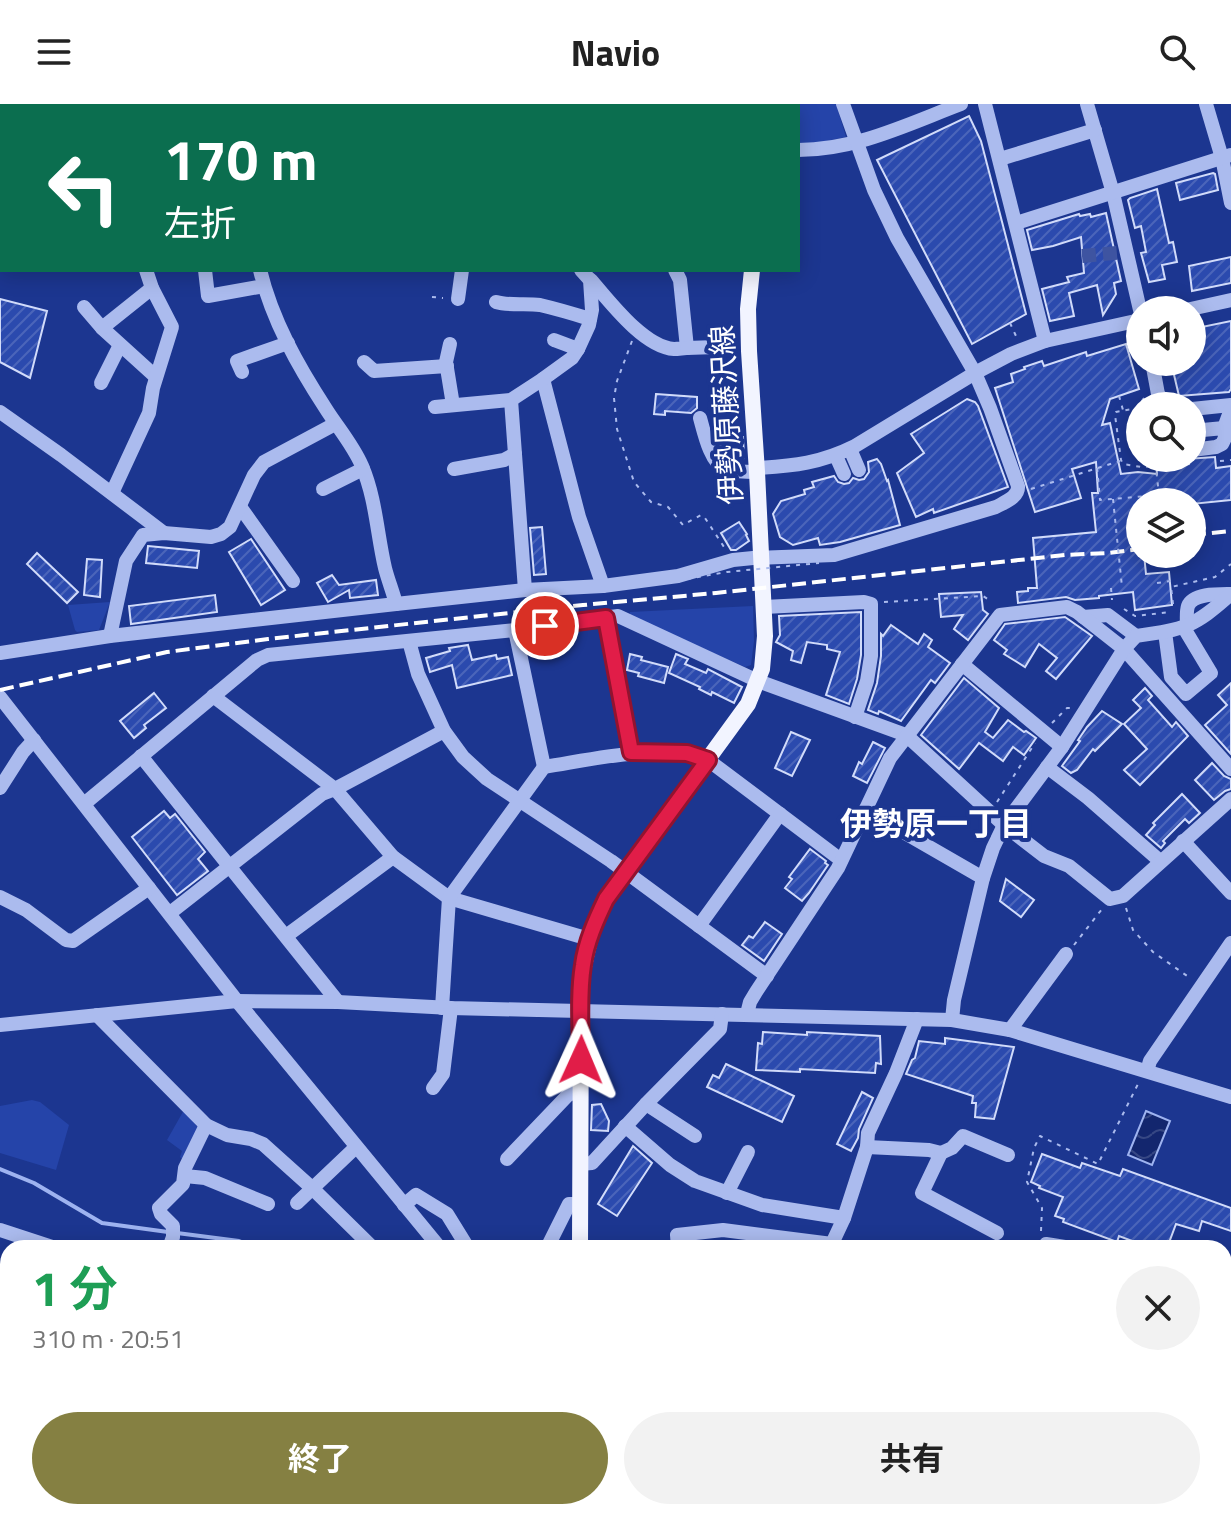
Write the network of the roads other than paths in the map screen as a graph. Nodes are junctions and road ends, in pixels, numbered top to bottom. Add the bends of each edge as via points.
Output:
1 (843, 104) edge
2 (985, 104) edge
3 (1087, 104) edge
4 (1206, 104) edge
5 (960, 110) edge
6 (1095, 130) junction
7 (856, 144) junction
8 (800, 150) edge
9 (1227, 156) edge
10 (1000, 159) junction
11 (885, 177) dead end
12 (871, 183) junction
13 (1113, 193) junction
14 (1231, 203) edge
15 (1016, 223) junction
16 (147, 272) edge
17 (205, 272) edge
18 (260, 272) edge
19 (462, 272) edge
20 (676, 272) edge
21 (752, 272) edge
22 (586, 275) edge
23 (264, 286) junction
24 (152, 288) junction
25 (1137, 296) edge
26 (458, 299) dead end
27 (1231, 300) edge
28 (496, 302) dead end
29 (1206, 306) edge
30 (84, 307) dead end
31 (590, 319) junction
32 (1126, 323) edge
33 (102, 328) junction
34 (554, 340) dead end
35 (1045, 341) junction
36 (288, 343) junction
37 (450, 344) dead end
38 (120, 345) junction
39 (716, 347) dead end
40 (687, 348) junction
41 (578, 349) junction
42 (396, 352) dead end
43 (237, 361) dead end
44 (364, 362) dead end
45 (447, 366) junction
46 (398, 369) junction
47 (975, 373) junction
48 (156, 377) junction
49 (543, 379) junction
50 (101, 383) dead end
51 (511, 400) junction
52 (453, 405) junction
53 (435, 407) dead end
54 (1231, 407) edge
55 (1206, 408) edge
56 (0, 414) edge
57 (700, 418) dead end
58 (335, 424) junction
59 (1224, 428) junction
60 (1206, 430) edge
61 (1206, 448) edge
62 (843, 452) junction
63 (515, 454) junction
64 (363, 469) junction
65 (454, 469) dead end
66 (757, 470) junction
67 (851, 472) dead end
68 (323, 489) dead end
69 (112, 493) junction
70 (241, 508) junction
71 (164, 533) junction
72 (761, 557) junction
73 (293, 581) dead end
74 (603, 586) junction
75 (525, 590) junction
76 (1231, 594) edge
77 (396, 604) junction
78 (764, 607) junction
79 (1083, 617) junction
80 (606, 618) junction
81 (1186, 627) junction
82 (515, 630) junction
83 (1165, 632) junction
84 (110, 636) junction
85 (1136, 636) junction
86 (409, 641) junction
87 (1124, 649) junction
88 (0, 653) edge
89 (962, 664) junction
90 (758, 681) junction
91 (213, 696) junction
92 (3, 701) edge
93 (855, 717) junction
94 (444, 731) junction
95 (906, 735) junction
96 (34, 740) junction
97 (1062, 747) junction
98 (631, 752) junction
99 (141, 756) junction
100 (708, 760) junction
101 (544, 767) junction
102 (1047, 767) junction
103 (1231, 769) edge
104 (0, 788) edge
105 (335, 789) junction
106 (1231, 799) edge
107 (520, 801) junction
108 (84, 804) junction
109 (865, 810) junction
110 (780, 814) junction
111 (1004, 825) junction
112 (1183, 841) junction
113 (393, 857) junction
114 (841, 860) junction
115 (1160, 861) junction
116 (229, 866) junction
117 (626, 872) junction
118 (983, 878) junction
119 (149, 888) junction
120 (1231, 893) edge
121 (0, 897) edge
122 (449, 898) junction
123 (170, 913) junction
124 (699, 926) junction
125 (286, 936) junction
126 (589, 939) junction
127 (1231, 943) edge
128 (1066, 954) road end
129 (767, 976) junction
130 (237, 1001) junction
131 (338, 1002) junction
132 (447, 1008) junction
133 (581, 1011) junction
134 (722, 1014) junction
135 (747, 1014) junction
136 (97, 1015) junction
137 (917, 1019) junction
138 (952, 1020) junction
139 (0, 1025) edge
140 (1010, 1030) junction
141 (1144, 1070) junction
142 (433, 1088) dead end
143 (581, 1090) junction
144 (1231, 1097) edge
145 (646, 1104) junction
146 (206, 1125) junction
147 (625, 1126) junction
148 (695, 1136) dead end
149 (356, 1147) junction
150 (867, 1147) junction
151 (748, 1152) dead end
152 (941, 1153) junction
153 (1008, 1155) dead end
154 (507, 1159) dead end
155 (580, 1164) junction
156 (185, 1176) junction
157 (312, 1188) junction
158 (727, 1193) junction
159 (297, 1203) dead end
160 (268, 1204) dead end
161 (580, 1204) junction
162 (404, 1205) junction
163 (844, 1218) junction
164 (997, 1233) dead end
165 (172, 1237) edge
166 (365, 1240) edge
167 (433, 1240) edge
168 (463, 1240) edge
169 (551, 1240) edge
170 (580, 1240) edge
171 (677, 1240) edge
172 (790, 1240) edge
173 (834, 1240) edge

1 - 7 street
2 - 10 street
3 - 6 street
4 - 9 street
5 - 7 street
6 - 10 street
6 - 13 street
7 - 8 street
7 - 12 street
9 - 13 street
9 - 14 street
10 - 15 street
11 - 12 street
12 - 47 street
13 - 15 street
13 - 25 street
15 - 35 street
16 - 24 street
17 - 23 street via 208,296
18 - 23 street
19 - 26 street
20 - 40 street
21 - 66 main road, 伊勢原藤沢線 via 748,309
22 - 31 street
22 - 40 street via 658,345
23 - 36 street
24 - 33 street
24 - 48 street via 172,327
27 - 29 street
28 - 31 street via 539,305
30 - 33 street
31 - 41 street
32 - 35 street
33 - 38 street
34 - 41 street
35 - 47 street
36 - 43 street
36 - 58 street
37 - 45 street
38 - 48 street
38 - 50 street
39 - 40 street
41 - 49 street
42 - 46 street
44 - 46 street via 374,371
45 - 46 street
45 - 52 street
47 - 62 street
47 - 72 street via 1017,493 996,507 962,510 834,555
48 - 69 street via 149,413
49 - 51 street
49 - 74 street
51 - 52 street
51 - 63 street
52 - 53 street
54 - 55 street
54 - 59 street
56 - 69 street
57 - 66 street via 709,451 721,467
58 - 64 street
58 - 70 street via 264,462
59 - 60 street
59 - 61 street via 1222,444
62 - 66 street
62 - 67 street
63 - 65 street
63 - 75 street
64 - 68 street
64 - 77 street
66 - 72 main road, 伊勢原藤沢線 via 768,521
69 - 71 street
70 - 71 street via 221,534
70 - 73 street
71 - 84 street via 143,535 126,561
72 - 74 street
72 - 78 main road, 伊勢原藤沢線
74 - 75 street
75 - 77 street
76 - 81 street
77 - 84 street
78 - 90 main road via 764,658
78 - 93 street via 871,604 871,656
79 - 85 street via 1108,615
79 - 87 street
79 - 89 street via 1067,607 1000,615
80 - 82 street
80 - 90 street via 618,616
80 - 98 street
81 - 83 street
81 - 83 street via 1211,673 1186,694 1171,677
82 - 86 street
82 - 101 street
83 - 85 street
84 - 88 street
85 - 87 street
86 - 91 street via 268,655
86 - 94 street
87 - 97 street
87 - 103 street
89 - 95 street
89 - 97 street
90 - 93 street
90 - 100 main road
91 - 99 street
91 - 105 street
92 - 96 street
93 - 95 street
94 - 105 street
94 - 107 street via 463,757
95 - 109 street
95 - 111 street
96 - 104 street
96 - 108 street
97 - 102 street
98 - 100 street via 687,753
98 - 101 street
99 - 108 street
99 - 116 street
100 - 110 street
100 - 117 main road
101 - 107 street
102 - 111 street
102 - 115 street
105 - 113 street
105 - 116 street
106 - 112 street
107 - 117 street
107 - 122 street
108 - 119 street
109 - 114 street
109 - 118 street
110 - 114 street
110 - 124 street
111 - 115 street via 1044,856 1116,897
111 - 118 street
112 - 115 street
112 - 120 street
113 - 122 street
113 - 125 street
114 - 129 street
116 - 123 street
116 - 125 street
117 - 124 street
117 - 126 main road via 606,899
118 - 138 street
119 - 121 street via 73,941
119 - 123 street
122 - 126 street
122 - 132 street
123 - 130 street
124 - 129 street
125 - 131 street
126 - 133 main road
127 - 141 street
128 - 140 street
129 - 135 street
130 - 131 street
130 - 136 street
130 - 149 street
131 - 132 street
132 - 133 street
132 - 142 street via 443,1074
133 - 134 street
133 - 143 main road
134 - 135 street
134 - 145 street via 720,1029
135 - 137 street
136 - 139 street
136 - 146 street
137 - 138 street
137 - 150 street via 868,1133
138 - 140 street
140 - 141 street
141 - 144 street
143 - 154 street via 568,1095
143 - 155 main road
145 - 147 street
145 - 148 street
146 - 156 street
146 - 157 street via 263,1144
147 - 155 street via 592,1163
147 - 158 street via 670,1165
149 - 157 street
149 - 162 street
150 - 152 street
150 - 163 street
151 - 158 street
152 - 153 street via 974,1134
152 - 164 street via 922,1193
155 - 161 main road
156 - 160 street via 205,1178
156 - 165 street via 159,1208
157 - 159 street
157 - 166 street
158 - 163 street via 762,1205
161 - 169 street via 569,1204
161 - 170 main road
162 - 167 street
162 - 168 street via 416,1195 447,1214
163 - 173 street
171 - 172 street via 677,1235 723,1230

